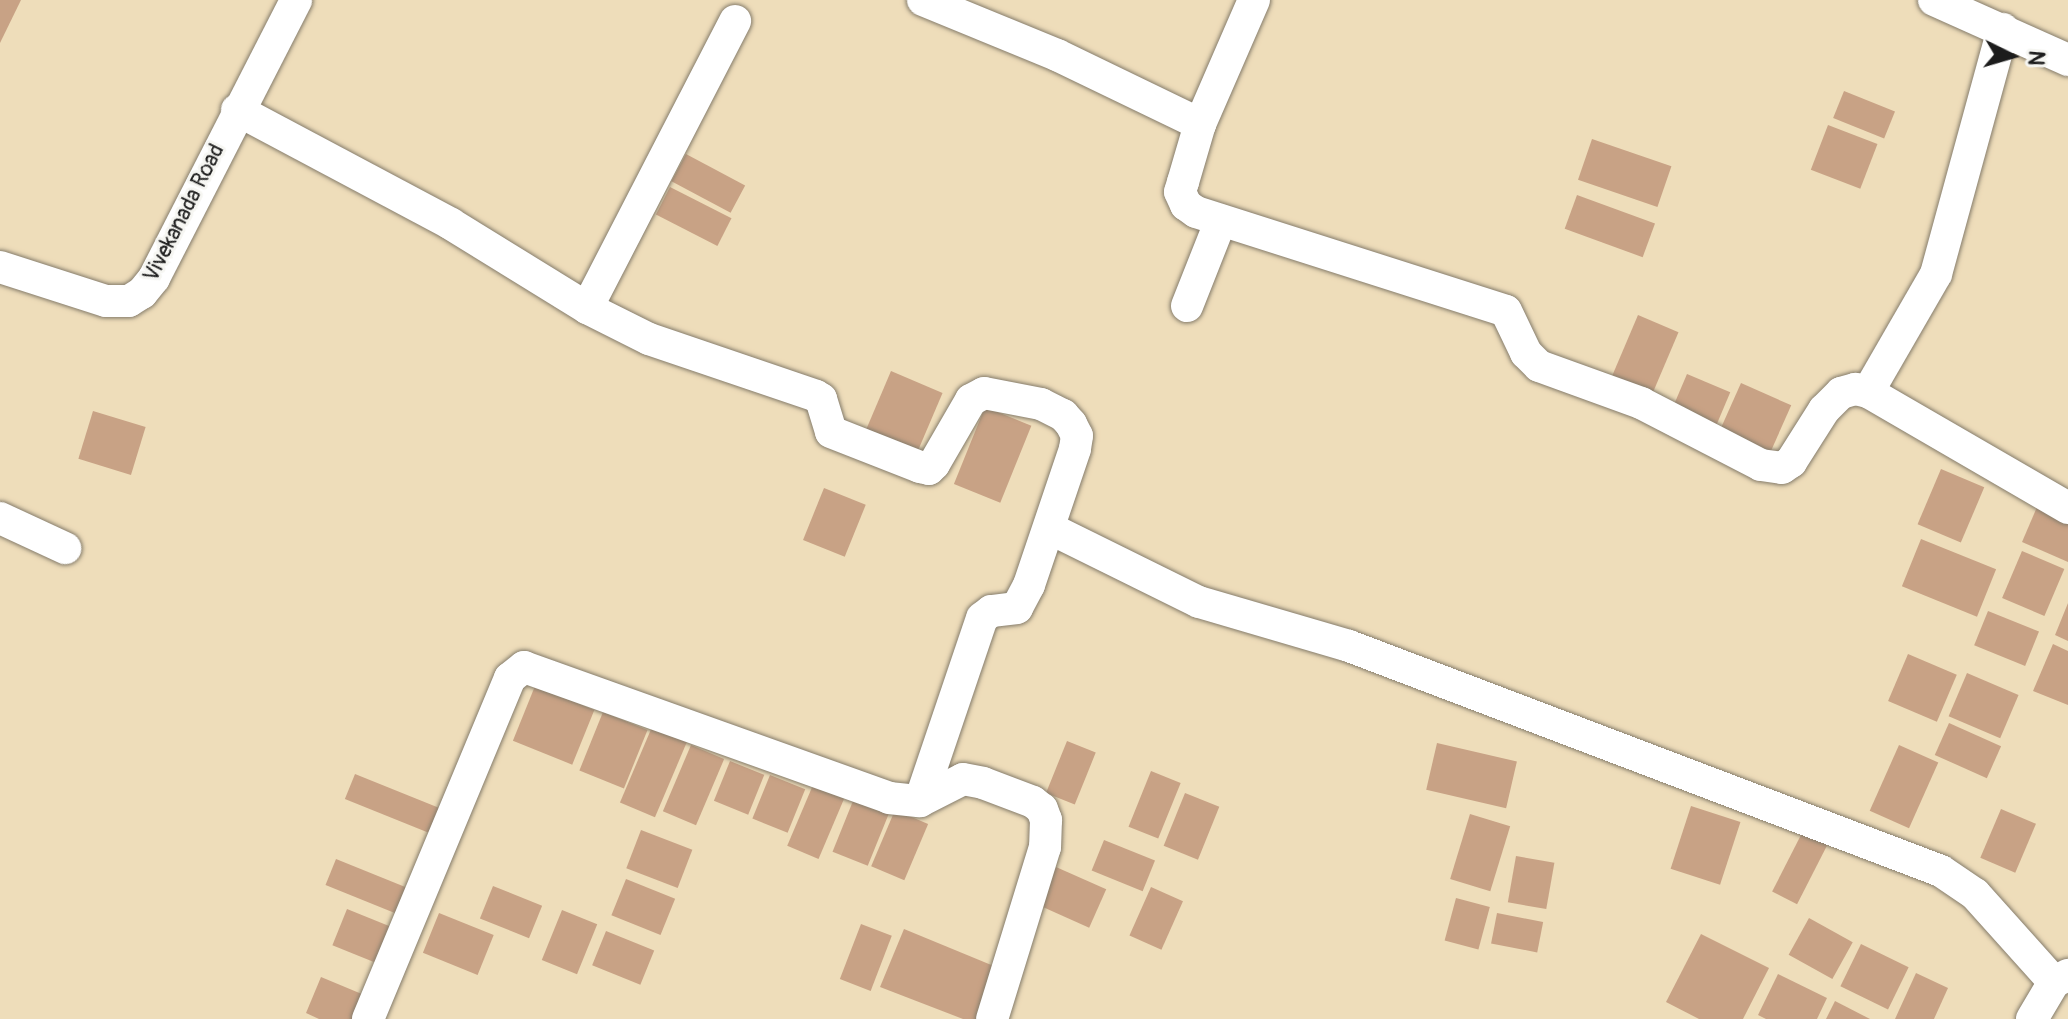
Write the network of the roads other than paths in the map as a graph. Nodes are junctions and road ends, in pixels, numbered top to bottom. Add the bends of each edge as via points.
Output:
1 (296, 0) edge
2 (923, 0) edge
3 (1254, 0) edge
4 (1934, 0) edge
5 (735, 21) dead end
6 (2003, 29) junction
7 (2068, 60) edge
8 (237, 110) junction
9 (1200, 124) junction
10 (1221, 220) junction
11 (0, 267) edge
12 (1187, 306) dead end
13 (587, 308) junction
14 (1868, 392) junction
15 (2068, 508) edge
16 (0, 518) edge
17 (1049, 528) junction
18 (65, 548) dead end
19 (920, 801) junction
20 (2061, 978) edge
21 (368, 1019) edge
22 (992, 1019) edge
23 (2032, 1019) edge

1 - 8 street, Vivekanada Road
2 - 9 street via 1057,55
3 - 9 street
4 - 6 street
5 - 13 street
6 - 7 street
6 - 14 street via 1936,274
8 - 11 street, Vivekanada Road via 142,293 129,301 106,301
8 - 13 street via 451,224
9 - 10 street via 1180,192 1186,205
10 - 12 street
10 - 14 street via 1506,311 1526,353 1539,366 1641,403 1761,465 1782,468 1791,462 1833,400 1847,390
13 - 17 street via 649,339 816,396 836,436 929,469 971,400 984,393 1041,404 1063,415 1077,436
14 - 15 street
16 - 18 street
17 - 19 street via 1020,605 986,614 976,631
17 - 20 street via 1199,602 1349,646 1941,871 1975,894
19 - 21 street via 889,798 524,667 510,678
19 - 22 street via 963,779 1033,802 1046,820 1045,847
20 - 23 street

